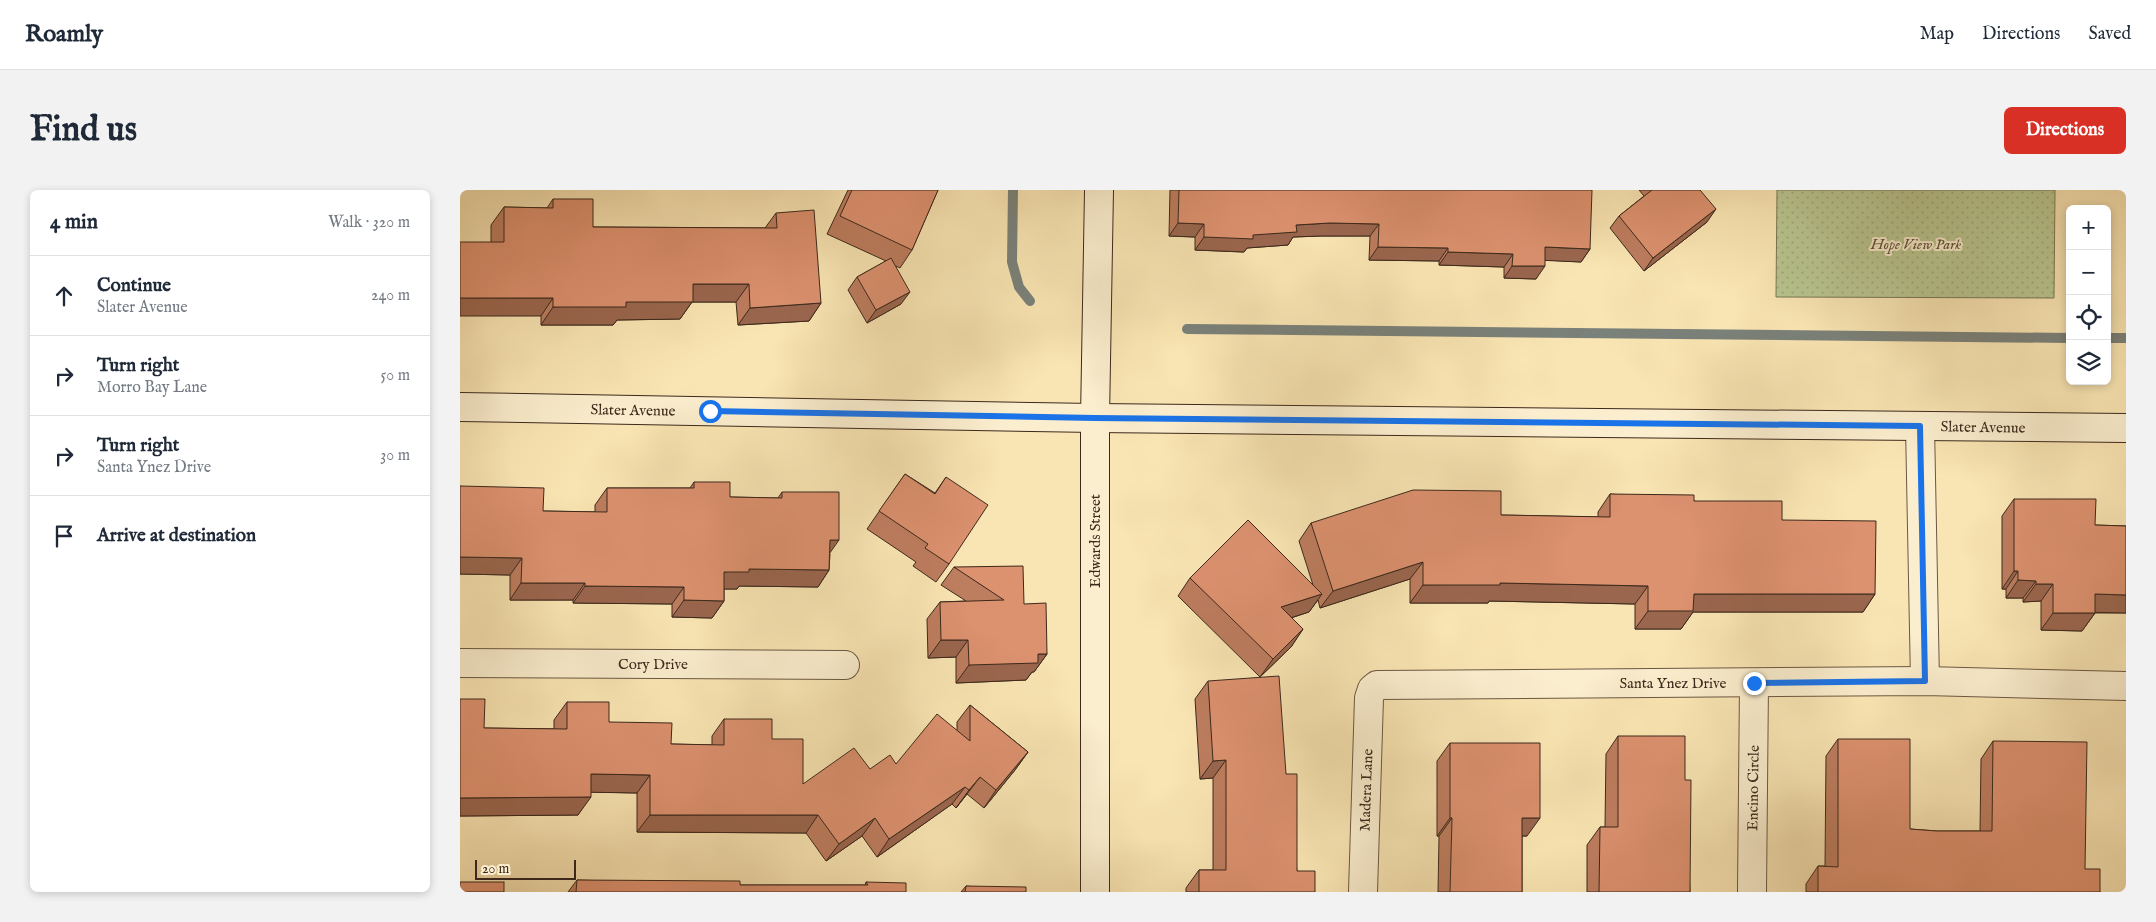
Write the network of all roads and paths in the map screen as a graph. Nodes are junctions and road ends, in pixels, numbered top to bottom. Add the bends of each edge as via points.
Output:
1 (1099, 190) edge
2 (460, 407) edge
3 (1095, 418) junction
4 (1920, 426) junction
5 (2126, 428) edge
6 (460, 663) edge
7 (845, 666) dead end
8 (1925, 681) junction
9 (1754, 683) junction
10 (2126, 686) edge
11 (1372, 689) joint
12 (1095, 892) edge
13 (1363, 892) edge
14 (1752, 892) edge

1 - 3 street, Edwards Street
2 - 3 street, Slater Avenue
3 - 4 street, Slater Avenue
3 - 12 street, Edwards Street
4 - 5 street, Slater Avenue
4 - 8 street
6 - 7 street, Cory Drive
8 - 9 street, Santa Ynez Drive
8 - 10 street, Santa Ynez Drive
9 - 11 street, Santa Ynez Drive via 1388,683
9 - 14 street, Encino Circle
11 - 13 street, Madera Lane via 1369,698

